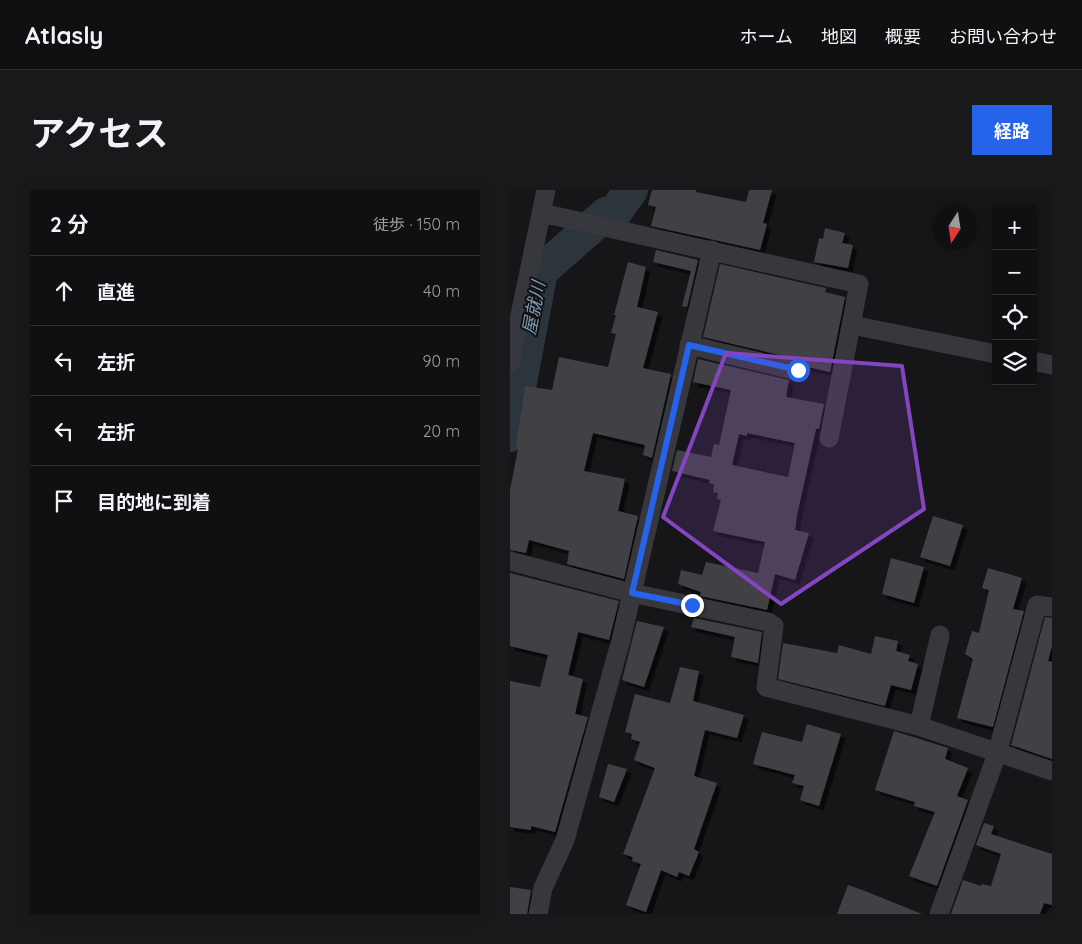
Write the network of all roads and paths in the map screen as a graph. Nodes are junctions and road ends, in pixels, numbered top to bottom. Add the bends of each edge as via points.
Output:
1 (546, 190) edge
2 (542, 213) junction
3 (712, 250) junction
4 (852, 325) junction
5 (689, 345) junction
6 (992, 353) edge
7 (1037, 362) edge
8 (510, 363) edge
9 (1052, 365) edge
10 (798, 370) dead end
11 (829, 438) dead end
12 (510, 560) edge
13 (632, 593) junction
14 (1052, 607) edge
15 (940, 635) dead end
16 (919, 726) junction
17 (997, 754) junction
18 (1052, 771) edge
19 (538, 914) edge
20 (939, 914) edge

1 - 2 street
2 - 3 street
2 - 8 street
3 - 4 street via 859,284
3 - 5 street
4 - 6 street
4 - 11 street
5 - 10 street
5 - 13 street
7 - 9 street
12 - 13 street
13 - 16 street via 768,622 774,626 766,687
13 - 19 street via 565,840 543,888
14 - 17 street via 1037,605
15 - 16 street
16 - 17 street
17 - 18 street
17 - 20 street

